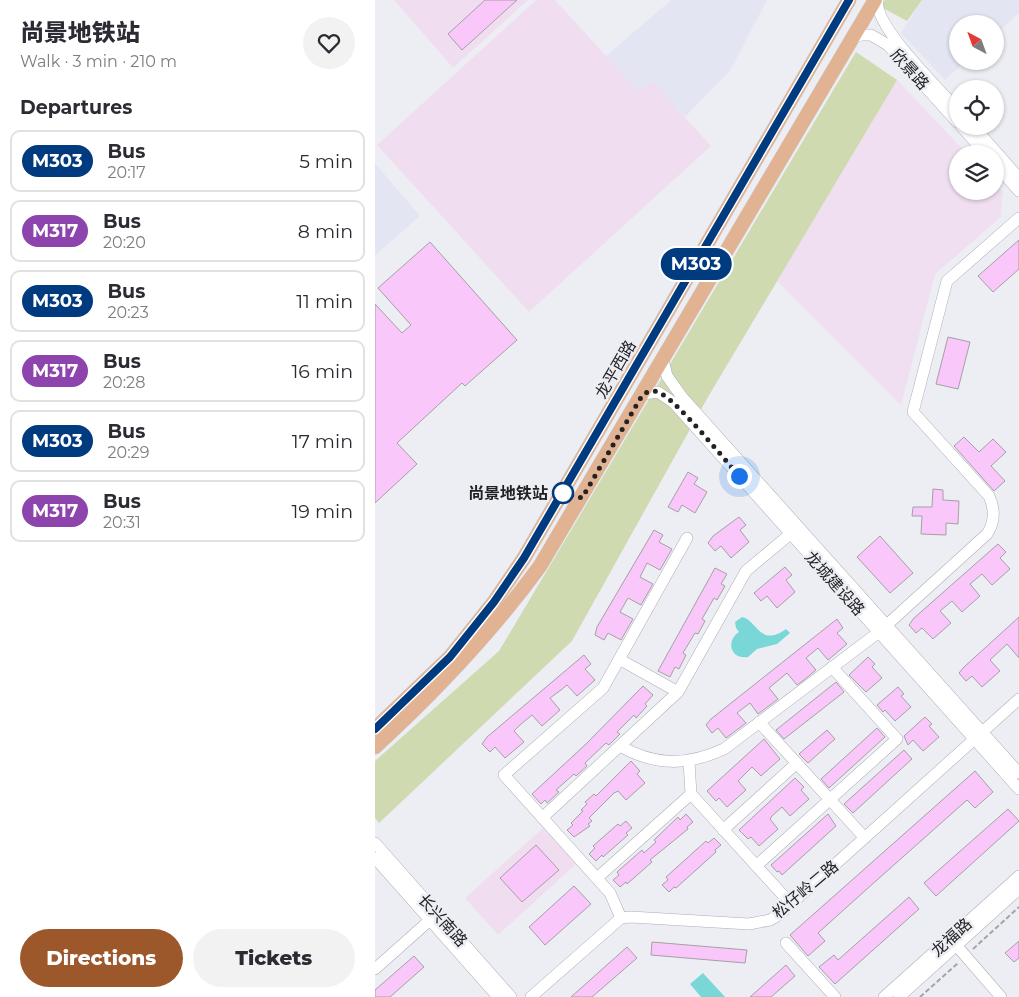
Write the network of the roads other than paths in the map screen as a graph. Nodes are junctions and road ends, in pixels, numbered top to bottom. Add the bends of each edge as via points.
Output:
1 (849, 0) edge
2 (876, 0) edge
3 (853, 38) junction
4 (949, 101) edge
5 (949, 113) edge
6 (969, 135) edge
7 (981, 135) edge
8 (977, 145) edge
9 (1004, 174) edge
10 (1019, 178) edge
11 (1019, 191) edge
12 (1019, 218) edge
13 (663, 360) junction
14 (643, 394) junction
15 (795, 530) junction
16 (687, 538) dead end
17 (882, 629) junction
18 (619, 659) junction
19 (832, 667) junction
20 (678, 692) junction
21 (1019, 699) edge
22 (759, 722) junction
23 (375, 729) edge
24 (978, 736) junction
25 (620, 746) junction
26 (375, 747) edge
27 (689, 762) junction
28 (797, 763) junction
29 (1019, 773) edge
30 (1019, 789) edge
31 (691, 794) junction
32 (830, 800) junction
33 (542, 818) junction
34 (723, 830) junction
35 (865, 838) junction
36 (375, 844) edge
37 (375, 858) edge
38 (756, 866) junction
39 (1019, 876) edge
40 (597, 878) junction
41 (1019, 889) edge
42 (791, 904) junction
43 (621, 918) junction
44 (430, 920) junction
45 (786, 943) dead end
46 (956, 945) junction
47 (375, 969) edge
48 (498, 997) edge
49 (511, 997) edge
50 (531, 997) edge
51 (835, 997) edge
52 (884, 997) edge
53 (899, 997) edge
54 (1001, 997) edge

1 - 23 main road, 龙平西路 via 524,558 450,657
2 - 3 main road
2 - 4 street, 欣景路 via 878,14 890,34
3 - 5 street, 欣景路 via 871,35 888,45
3 - 13 main road
6 - 8 street
7 - 10 street
9 - 11 street
12 - 17 street via 947,281 913,412 989,496 993,507 992,524 983,538
13 - 14 main road
13 - 15 street, 龙城建设路 via 674,388
14 - 15 street, 龙城建设路 via 658,392 674,403
14 - 26 main road via 558,538 505,613 448,678
15 - 17 street, 龙城建设路
15 - 20 street via 746,571
16 - 18 street
17 - 19 street
17 - 24 street, 龙城建设路
18 - 20 street
18 - 33 street via 603,688 504,775
19 - 22 street
19 - 32 street via 897,739
20 - 25 street
21 - 24 street, 松仔岭二路
22 - 27 street via 724,749
22 - 28 street
24 - 29 street, 龙城建设路
24 - 30 street, 龙城建设路
24 - 35 street, 松仔岭二路
25 - 27 street via 653,760
25 - 33 street
27 - 31 street
28 - 32 street
28 - 34 street
31 - 34 street
31 - 40 street
32 - 35 street
32 - 38 street
33 - 40 street
34 - 38 street
35 - 42 street, 松仔岭二路
36 - 49 street, 长兴南路
37 - 44 street, 长兴南路
38 - 42 street
39 - 52 street, 龙福路
40 - 43 street via 610,893
41 - 46 street, 龙福路
42 - 43 street, 松仔岭二路 via 780,914 759,923
43 - 50 street
44 - 47 street
44 - 48 street, 长兴南路
45 - 51 street
46 - 53 street, 龙福路
46 - 54 street

